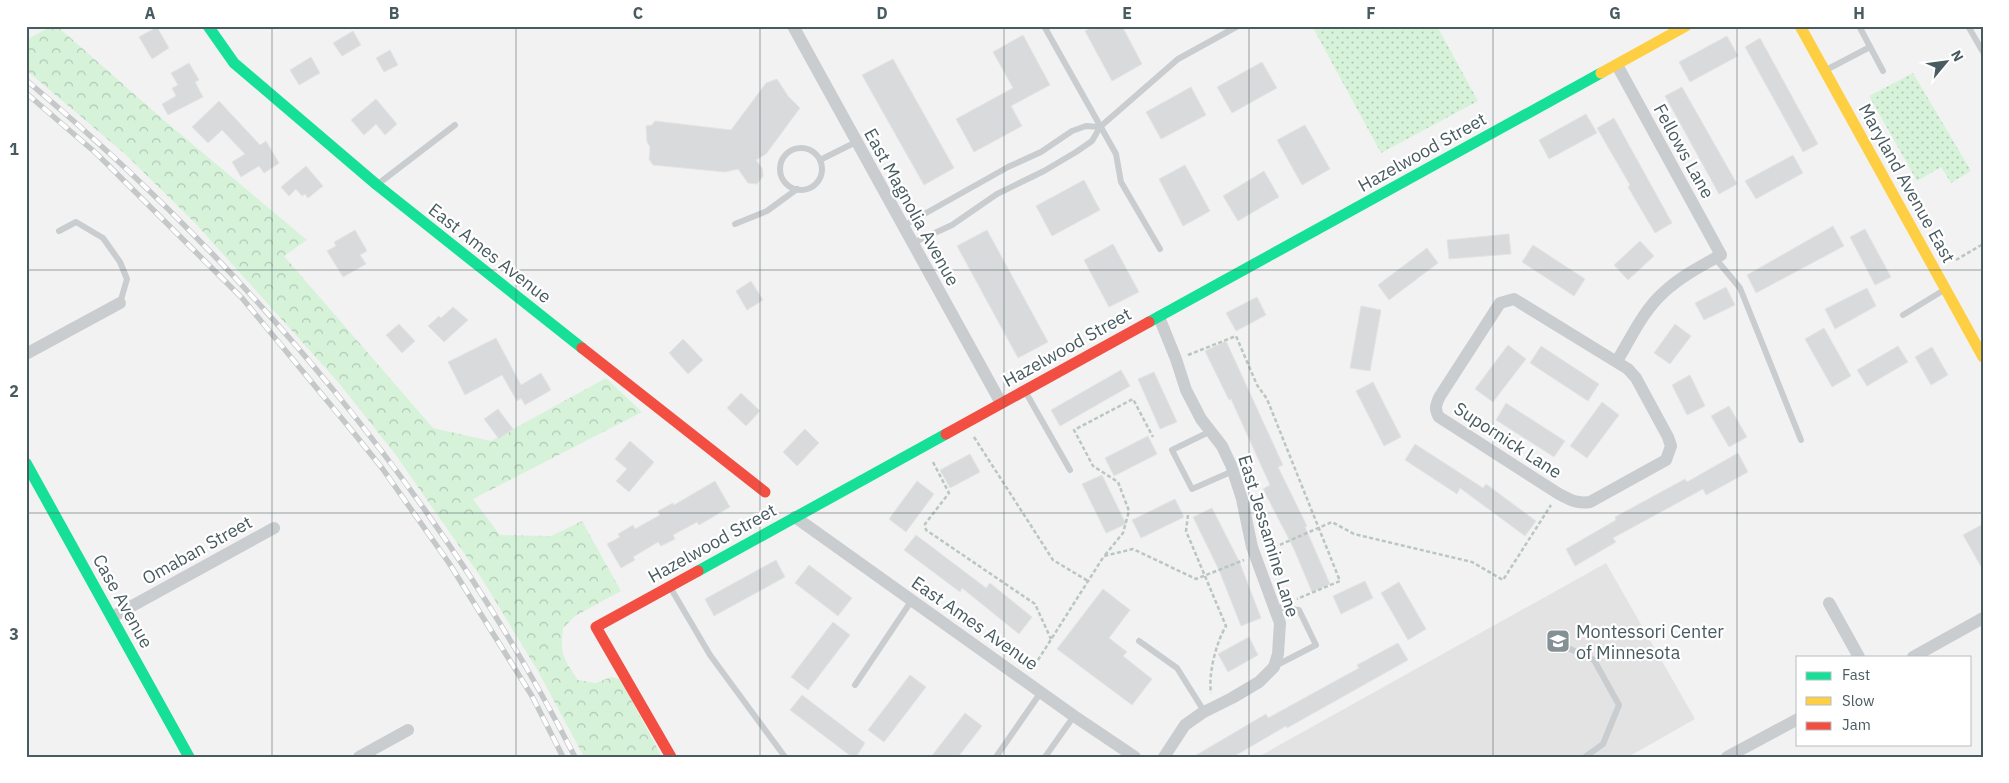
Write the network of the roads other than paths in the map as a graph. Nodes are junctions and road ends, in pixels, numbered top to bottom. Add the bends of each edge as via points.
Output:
1 (208, 26) edge
2 (793, 26) edge
3 (1044, 26) edge
4 (1238, 26) edge
5 (1686, 26) edge
6 (1800, 26) edge
7 (1859, 26) edge
8 (1968, 26) edge
9 (1870, 47) junction
10 (1983, 52) edge
11 (1617, 64) junction
12 (1825, 71) junction
13 (1883, 71) dead end
14 (455, 125) dead end
15 (1100, 127) junction
16 (856, 142) junction
17 (820, 160) junction
18 (377, 185) junction
19 (796, 189) junction
20 (735, 224) dead end
21 (903, 226) junction
22 (59, 231) dead end
23 (913, 243) junction
24 (1160, 249) dead end
25 (1718, 257) junction
26 (1945, 289) junction
27 (120, 303) joint
28 (1903, 315) dead end
29 (1159, 317) junction
30 (1982, 353) edge
31 (26, 354) edge
32 (1617, 361) junction
33 (1025, 390) junction
34 (1001, 404) junction
35 (1210, 431) junction
36 (1801, 440) dead end
37 (26, 463) edge
38 (1070, 470) dead end
39 (1233, 471) junction
40 (765, 492) dead end
41 (795, 517) junction
42 (274, 528) dead end
43 (670, 586) junction
44 (912, 600) junction
45 (1829, 603) dead end
46 (1275, 607) junction
47 (112, 617) junction
48 (1983, 618) edge
49 (1139, 641) dead end
50 (1557, 643) dead end
51 (1858, 656) edge
52 (1915, 656) edge
53 (1274, 667) junction
54 (856, 685) dead end
55 (1041, 692) junction
56 (1209, 709) junction
57 (1074, 716) junction
58 (1796, 720) edge
59 (408, 730) dead end
60 (189, 757) edge
61 (359, 757) edge
62 (671, 757) edge
63 (785, 757) edge
64 (996, 757) edge
65 (1045, 757) edge
66 (1135, 757) edge
67 (1164, 757) edge
68 (1585, 757) edge
69 (1727, 757) edge

1 - 18 street, East Ames Avenue via 234,63
2 - 16 street, East Magnolia Avenue
3 - 15 lane
4 - 15 lane via 1178,59
5 - 11 street, Hazelwood Street
6 - 12 street, Maryland Avenue East
7 - 9 lane
8 - 10 lane
9 - 12 lane
9 - 13 lane
11 - 25 street, Fellows Lane
11 - 29 street, Hazelwood Street
12 - 26 street, Maryland Avenue East
14 - 18 lane
15 - 21 lane via 1086,126 1072,131 1041,152
15 - 23 lane via 1092,141 1076,152 997,194 952,225
15 - 24 lane via 1116,154 1121,182
16 - 17 lane
16 - 21 street, East Magnolia Avenue
17 - 19 lane via 822,173 815,184
17 - 19 lane via 803,148 784,156 780,170 782,176 785,183
18 - 40 street, East Ames Avenue
19 - 20 lane via 767,212
21 - 23 street, East Magnolia Avenue
22 - 27 lane via 76,222 103,238 120,262 127,279
23 - 34 street, East Magnolia Avenue
25 - 32 street via 1680,279 1662,294
25 - 36 lane via 1740,288
26 - 28 lane
26 - 30 street, Maryland Avenue East
27 - 31 street
29 - 33 street, Hazelwood Street
29 - 35 street, East Jessamine Lane via 1186,390
32 - 32 street, Supornick Lane via 1636,378 1668,438 1670,454 1660,464 1590,502 1573,501 1559,494 1439,417 1436,411 1436,403 1500,303 1507,300 1514,299
33 - 34 street, Hazelwood Street
33 - 38 lane
34 - 41 street, Hazelwood Street
35 - 39 street, East Jessamine Lane via 1222,446
35 - 39 lane via 1172,450 1192,489
37 - 47 street, Case Avenue
39 - 46 street, East Jessamine Lane via 1255,556
41 - 43 street, Hazelwood Street
41 - 44 street, East Ames Avenue
42 - 47 street, Omaban Street
43 - 62 street, Hazelwood Street via 596,627
43 - 63 lane via 710,655
44 - 54 lane
44 - 55 street, East Ames Avenue
45 - 51 street
46 - 53 street, East Jessamine Lane via 1280,623
46 - 53 lane via 1300,610 1316,645
47 - 60 street, Case Avenue
48 - 52 street
49 - 56 lane via 1177,668
50 - 68 lane via 1594,660 1619,705 1603,744
53 - 56 street via 1259,682
55 - 57 street, East Ames Avenue
55 - 64 lane
56 - 67 street via 1185,725
57 - 65 lane
57 - 66 street, East Ames Avenue
58 - 69 street
59 - 61 street

